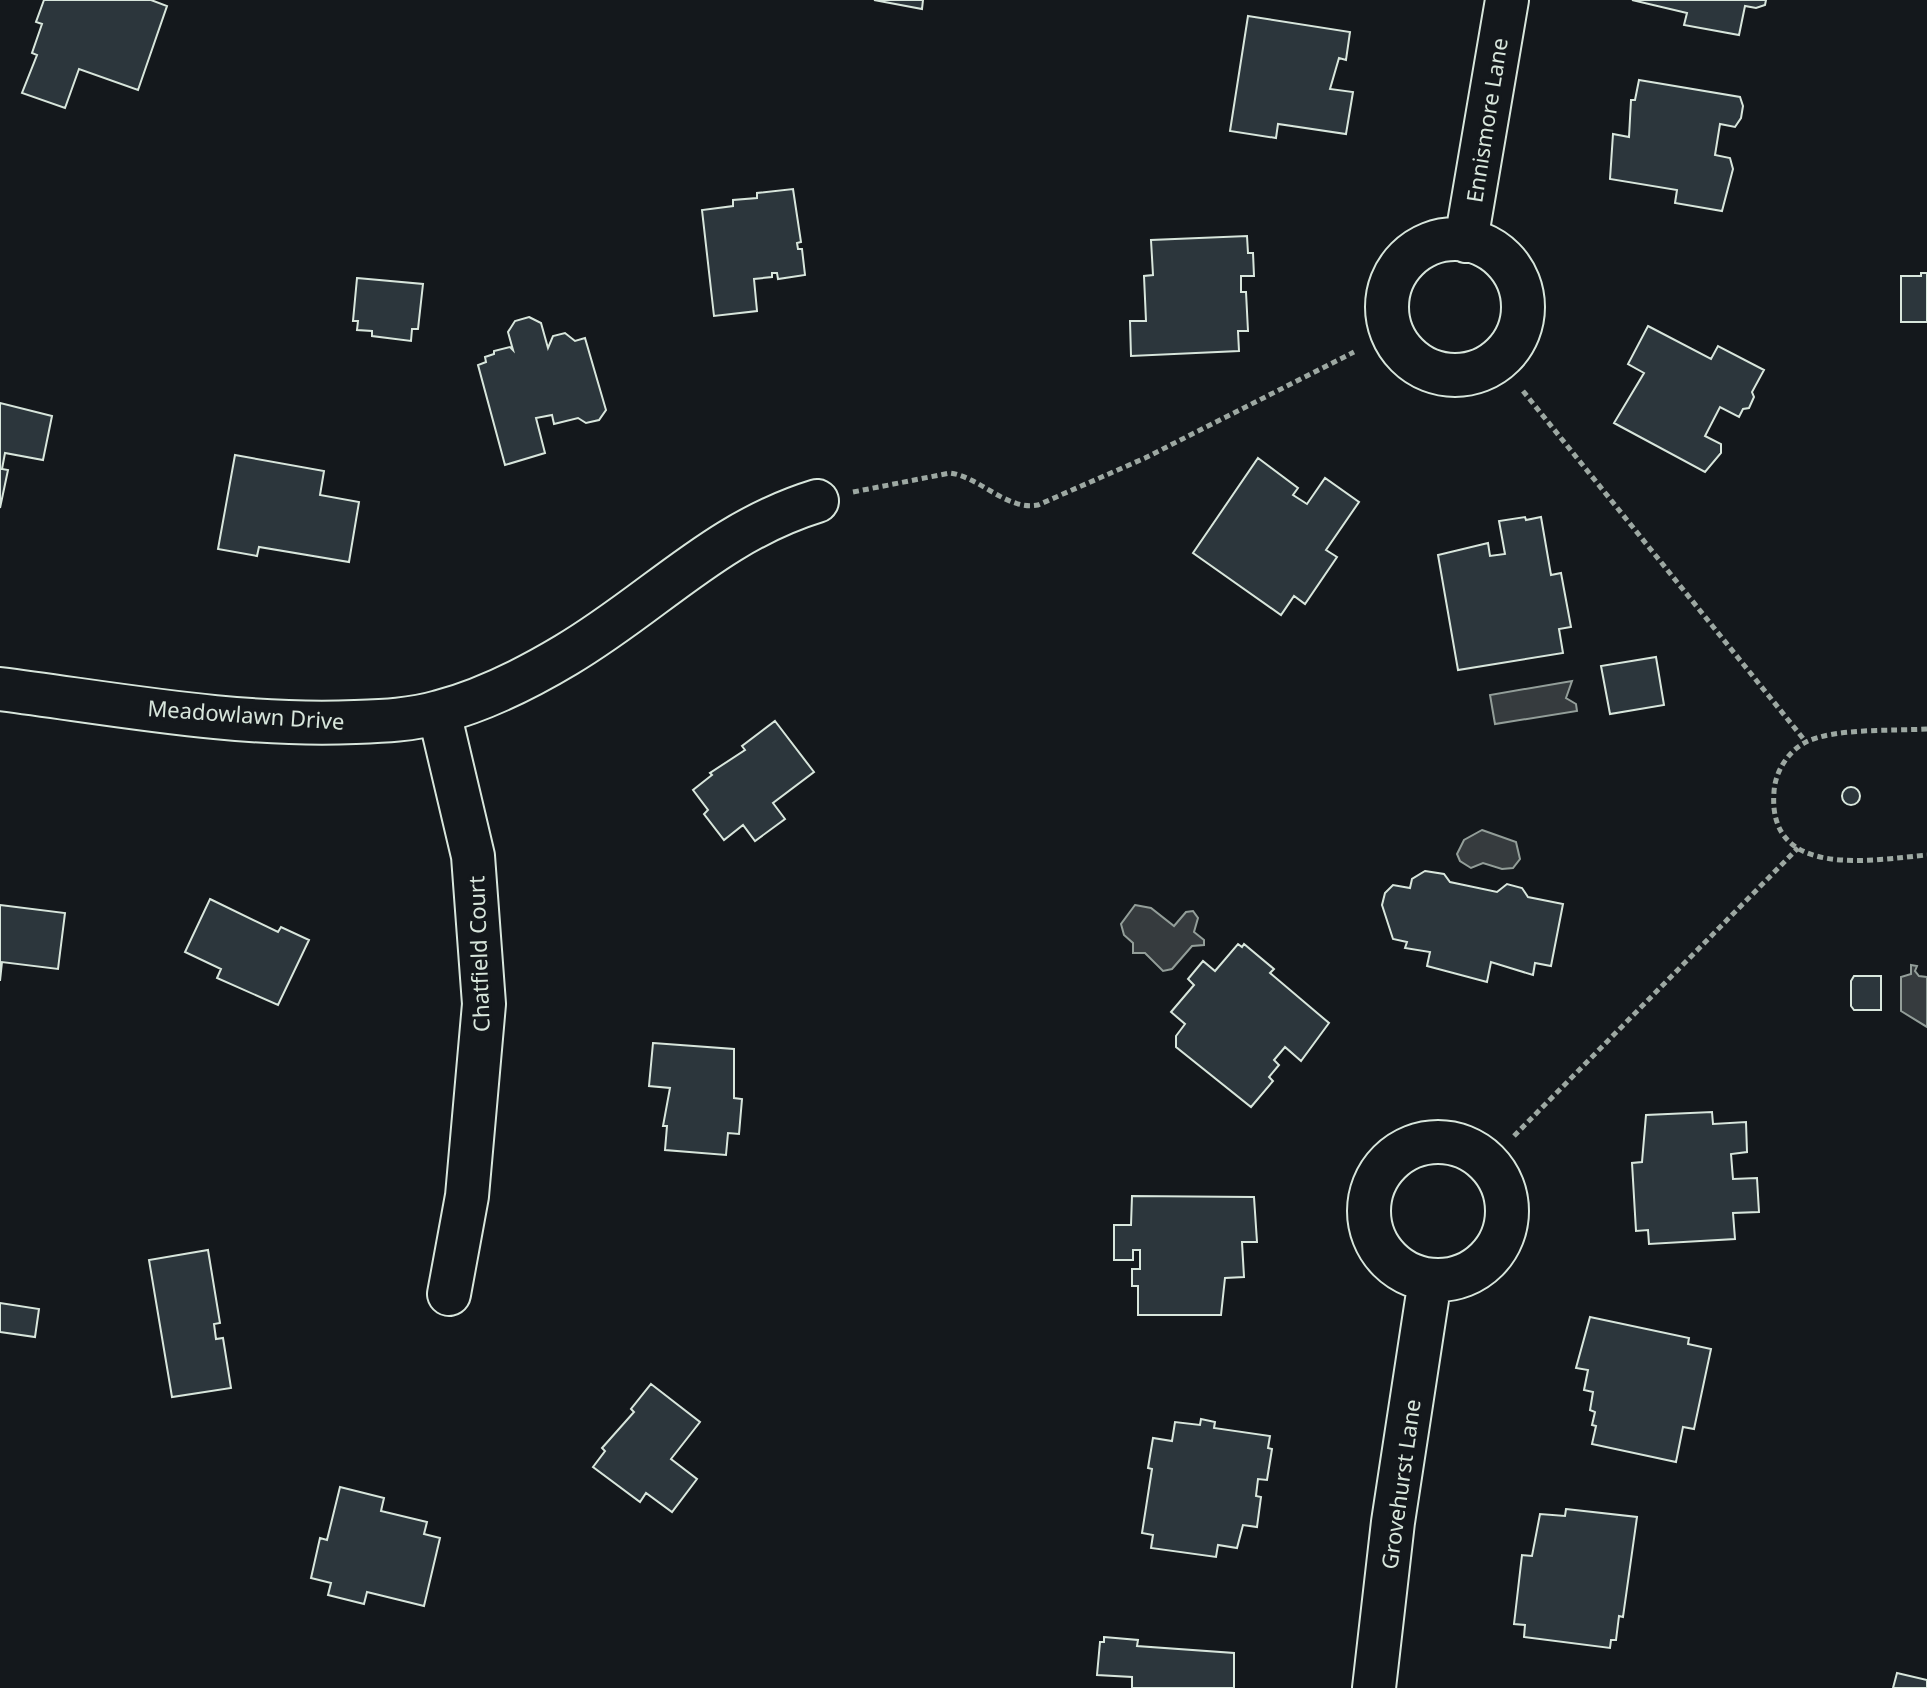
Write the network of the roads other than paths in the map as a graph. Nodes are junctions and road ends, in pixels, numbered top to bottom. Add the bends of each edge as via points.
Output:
1 (1507, 0) edge
2 (1466, 241) dead end
3 (817, 501) road end
4 (0, 689) edge
5 (439, 712) junction
6 (1430, 1280) dead end
7 (449, 1294) dead end
8 (1374, 1688) edge

1 - 2 street, Ennismore Lane
3 - 5 street, Meadowlawn Drive via 741,532 550,665
4 - 5 street, Meadowlawn Drive via 308,722
5 - 7 street, Chatfield Court via 473,856 484,1004 467,1196
6 - 8 street, Grovehurst Lane

